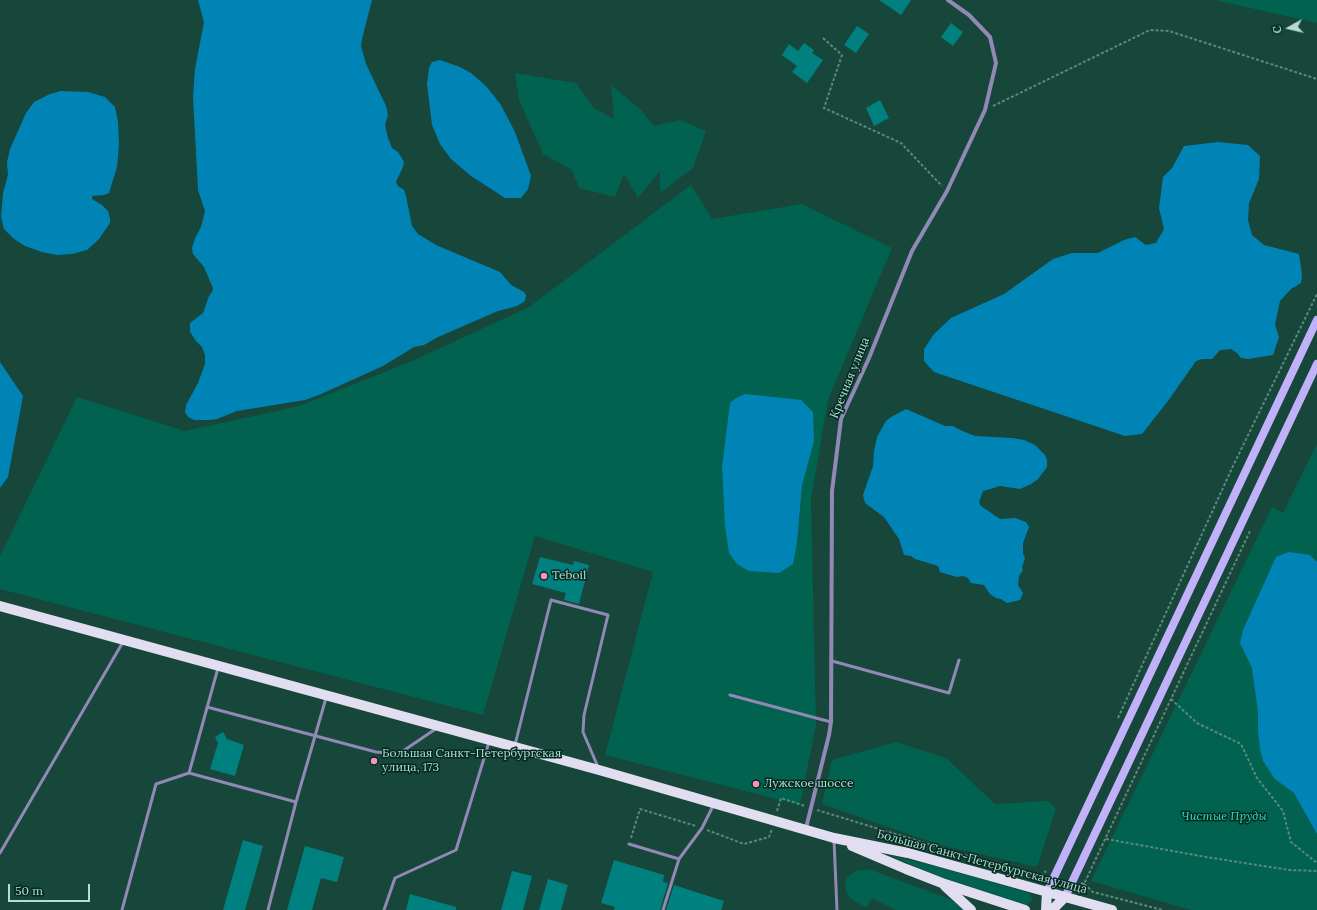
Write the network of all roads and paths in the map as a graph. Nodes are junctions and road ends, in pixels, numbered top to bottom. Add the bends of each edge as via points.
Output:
1 (948, 0) edge
2 (823, 38) dead end
3 (1317, 80) edge
4 (985, 110) junction
5 (947, 191) junction
6 (1317, 320) edge
7 (1317, 364) edge
8 (0, 606) edge
9 (124, 640) junction
10 (959, 660) dead end
11 (832, 661) junction
12 (218, 666) junction
13 (326, 695) junction
14 (730, 695) dead end
15 (1171, 699) dead end
16 (207, 707) junction
17 (831, 722) junction
18 (440, 726) junction
19 (314, 736) junction
20 (490, 740) junction
21 (514, 747) junction
22 (599, 770) junction
23 (189, 773) junction
24 (781, 798) dead end
25 (296, 802) junction
26 (715, 803) junction
27 (811, 808) junction
28 (702, 828) junction
29 (805, 829) junction
30 (769, 837) dead end
31 (834, 838) junction
32 (1106, 839) dead end
33 (629, 844) joint
34 (0, 852) edge
35 (679, 858) junction
36 (1317, 863) edge
37 (1048, 869) dead end
38 (1317, 870) edge
39 (942, 883) junction
40 (1084, 884) dead end
41 (1047, 892) junction
42 (1065, 897) junction
43 (122, 910) edge
44 (268, 910) edge
45 (384, 910) edge
46 (663, 910) edge
47 (838, 910) edge
48 (971, 910) edge
49 (1025, 910) edge
50 (1046, 910) edge
51 (1052, 910) edge
52 (1112, 910) edge
53 (1163, 910) edge

1 - 4 street, Кречная улица via 969,14 990,37 996,63
2 - 5 path via 842,55 824,108 901,143
3 - 4 path via 1169,31 1150,30
4 - 5 street, Кречная улица
5 - 11 street, Кречная улица via 912,251 842,419 832,491
6 - 41 main road
7 - 42 main road
8 - 9 main road
9 - 12 main road
9 - 34 lane
10 - 11 lane via 949,693
11 - 17 street, Кречная улица
12 - 13 main road
12 - 16 lane
13 - 18 main road
13 - 19 lane
14 - 17 lane
15 - 36 path via 1197,723 1240,744 1257,778 1283,811 1291,842
16 - 19 lane
16 - 23 lane
17 - 27 street, Кречная улица
18 - 19 lane via 403,751 389,753
18 - 20 main road
19 - 25 lane
20 - 21 main road
20 - 45 lane via 456,850 395,878
21 - 22 main road
21 - 22 lane via 551,600 608,616 584,714 583,732
22 - 26 main road
23 - 25 lane
23 - 43 lane via 156,784
24 - 27 path
25 - 44 lane
26 - 28 lane
26 - 29 main road
27 - 29 street, Кречная улица
27 - 37 path via 1039,878
28 - 30 path via 744,844
28 - 33 path via 640,808
28 - 35 lane
29 - 31 main road
31 - 39 main road, Большая Санкт-Петербургская улица
31 - 41 main road, Большая Санкт-Петербургская улица via 908,853
31 - 47 lane
32 - 38 path via 1289,870
33 - 35 lane
35 - 46 lane
39 - 48 main road
39 - 49 main road, Большая Санкт-Петербургская улица
40 - 53 path via 1093,892
41 - 42 main road, Большая Санкт-Петербургская улица
41 - 50 main road
42 - 51 main road
42 - 52 main road, Большая Санкт-Петербургская улица

